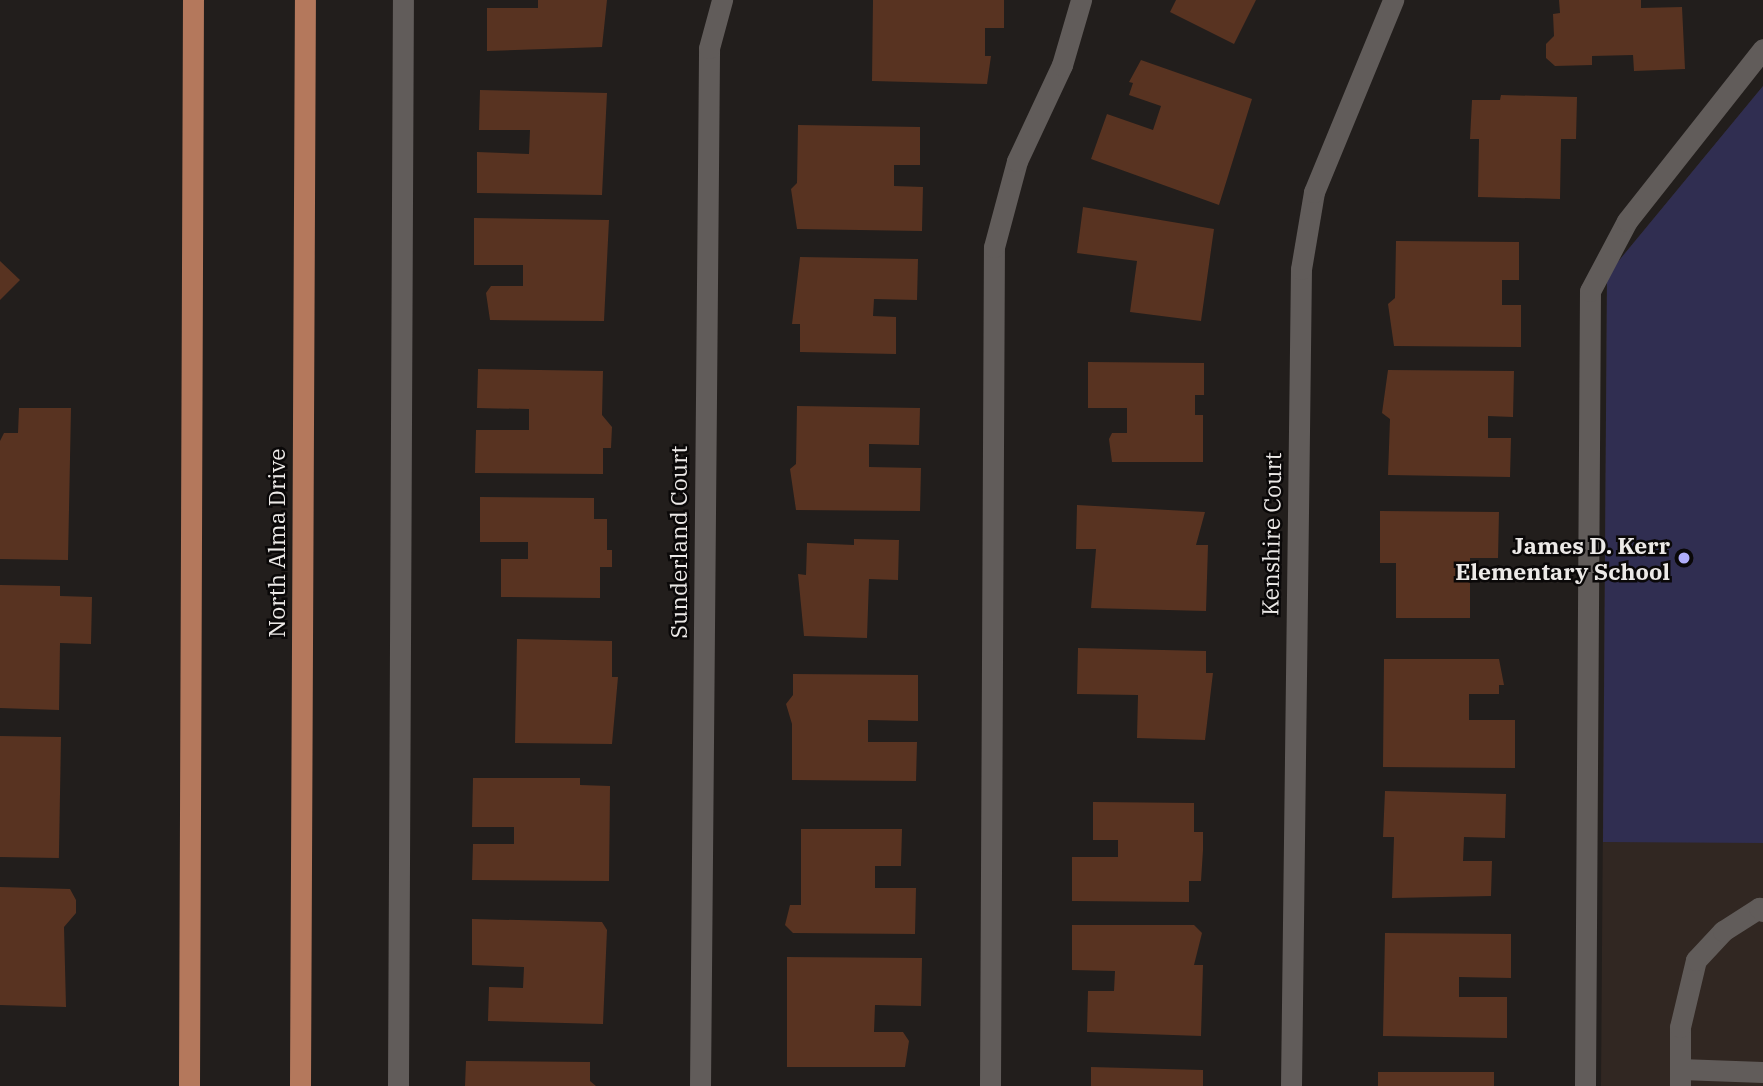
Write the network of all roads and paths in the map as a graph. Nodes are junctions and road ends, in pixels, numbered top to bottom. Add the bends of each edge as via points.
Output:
1 (192, 0) edge
2 (305, 0) edge
3 (403, 0) edge
4 (722, 0) edge
5 (1081, 0) edge
6 (1393, 0) edge
7 (1763, 49) edge
8 (1762, 908) edge
9 (1763, 1072) edge
10 (1680, 1077) edge
11 (189, 1086) edge
12 (300, 1086) edge
13 (398, 1086) edge
14 (700, 1086) edge
15 (990, 1086) edge
16 (1291, 1086) edge
17 (1585, 1086) edge

1 - 11 main road
2 - 12 main road, North Alma Drive
3 - 13 street
4 - 14 street, Sunderland Court via 709,48
5 - 15 street via 1062,65 1017,161 994,247
6 - 16 street, Kenshire Court via 1314,192 1301,269
7 - 17 street via 1627,221 1590,290
8 - 10 street via 1723,931 1696,960 1680,1027
9 - 10 street

